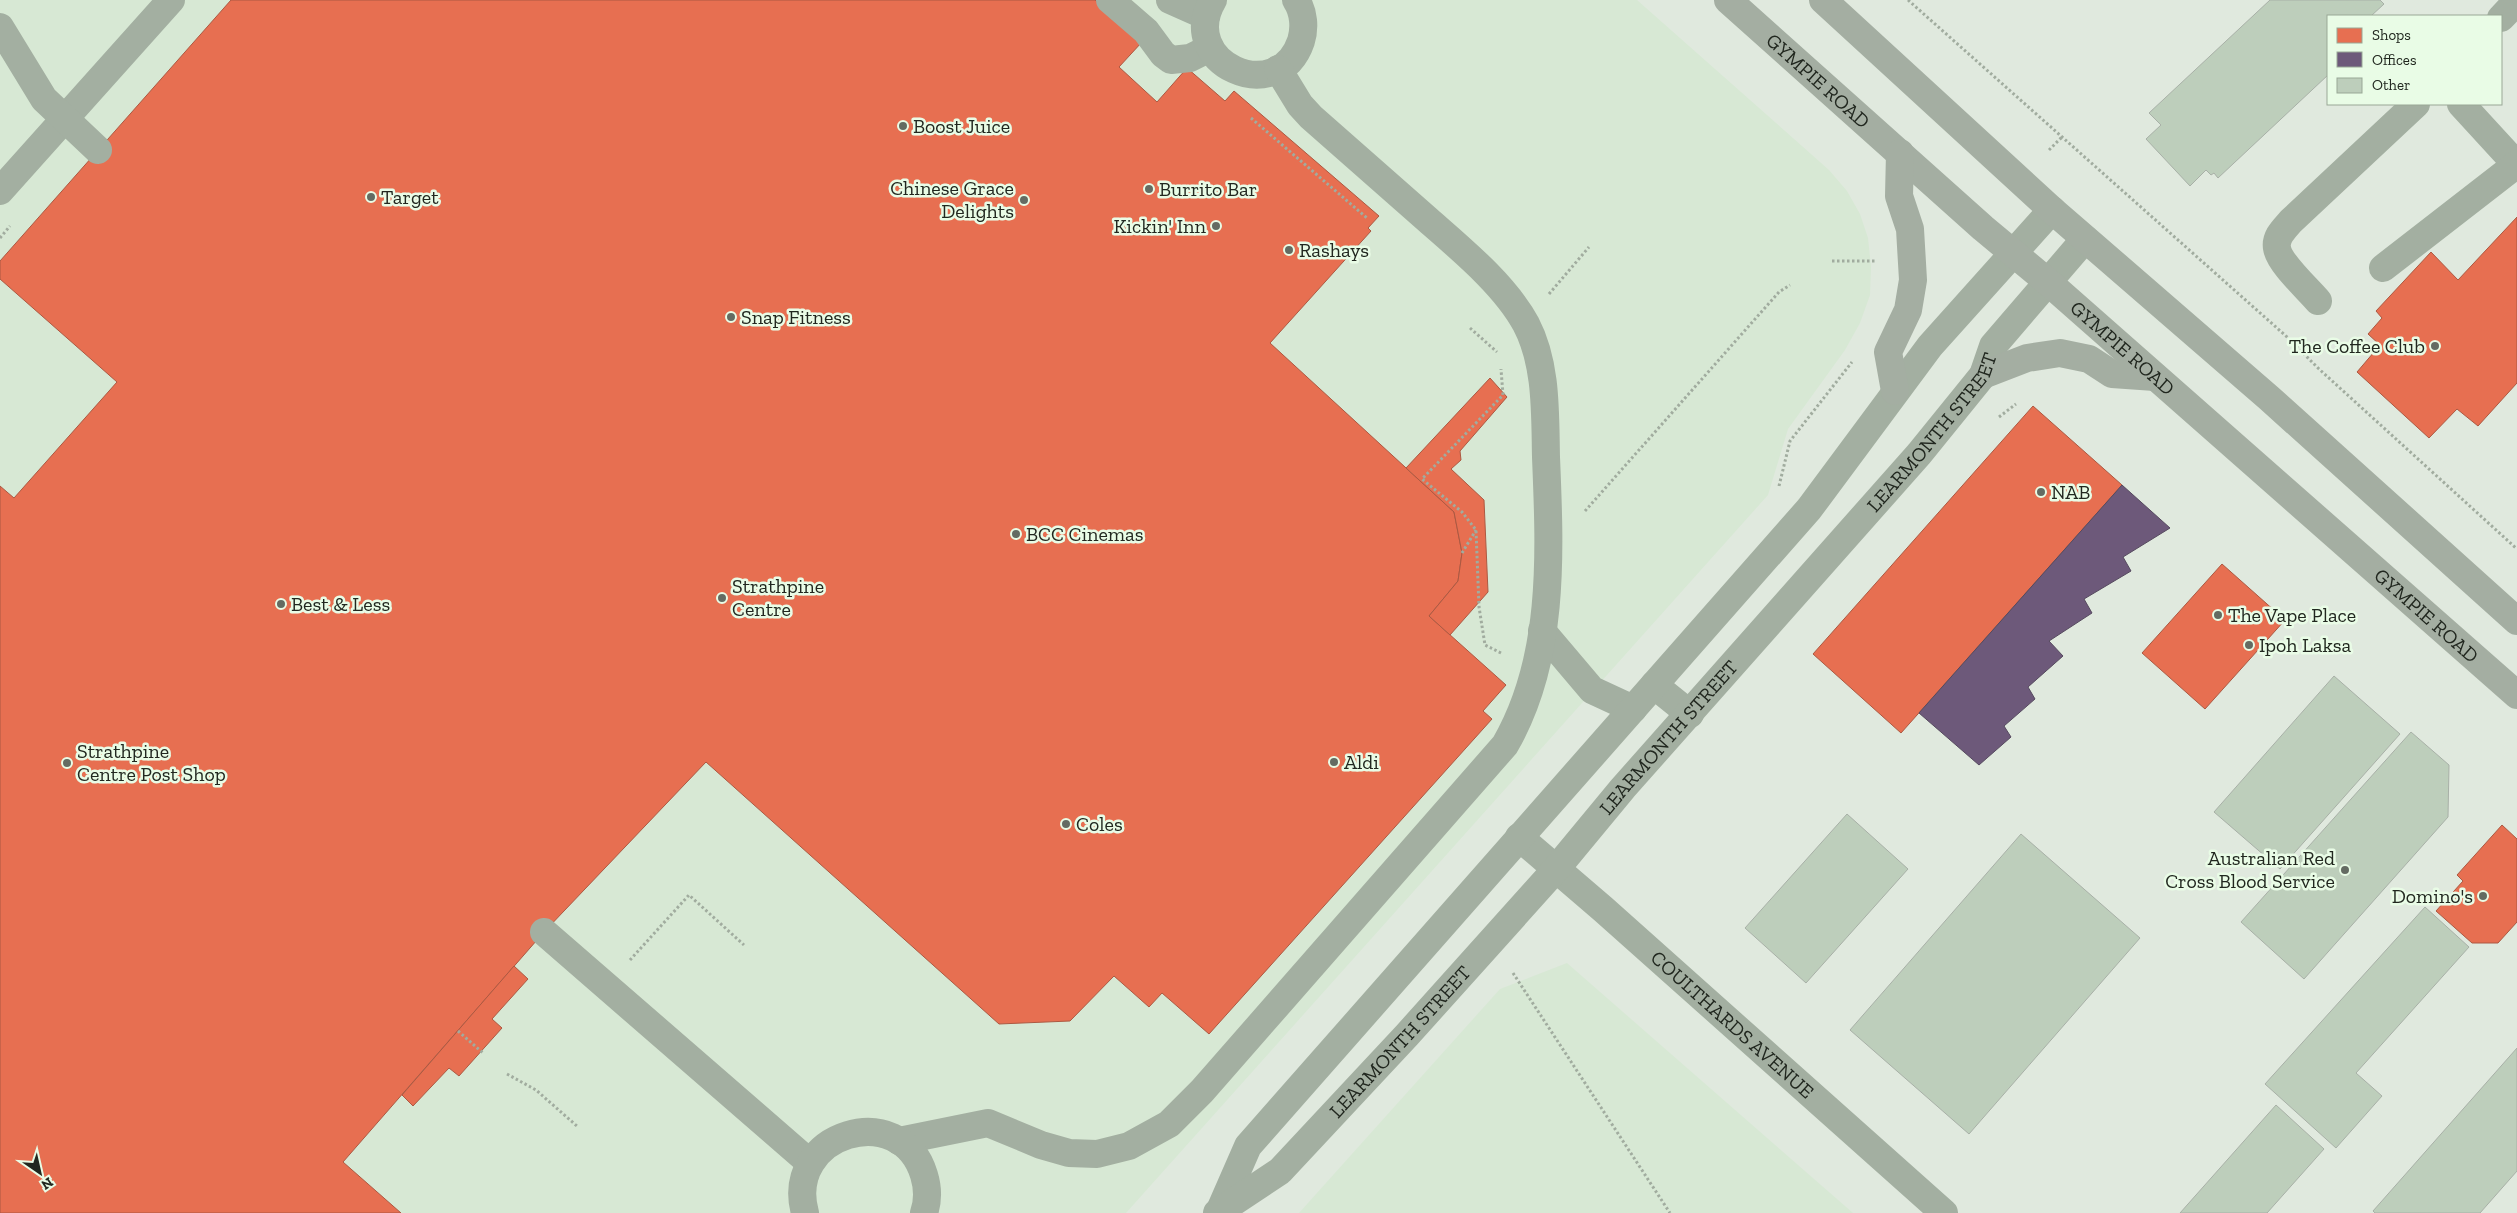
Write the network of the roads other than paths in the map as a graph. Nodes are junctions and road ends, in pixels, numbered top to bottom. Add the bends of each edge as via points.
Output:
1 (171, 0) edge
2 (1110, 0) edge
3 (1170, 0) edge
4 (1728, 0) edge
5 (1823, 0) edge
6 (2517, 1) edge
7 (1306, 7) edge
8 (1209, 8) edge
9 (2502, 17) edge
10 (0, 27) edge
11 (1210, 48) junction
12 (1278, 69) junction
13 (2415, 105) edge
14 (2462, 105) edge
15 (98, 150) dead end
16 (1900, 153) junction
17 (2517, 164) edge
18 (0, 191) edge
19 (2052, 210) junction
20 (2085, 238) junction
21 (2013, 254) junction
22 (2384, 268) dead end
23 (2048, 282) junction
24 (2318, 301) dead end
25 (1983, 375) junction
26 (2155, 377) junction
27 (1895, 391) junction
28 (2517, 621) edge
29 (1542, 630) junction
30 (1654, 685) junction
31 (2517, 695) edge
32 (1633, 709) junction
33 (1690, 714) junction
34 (1518, 837) junction
35 (1556, 869) junction
36 (544, 932) dead end
37 (899, 1141) junction
38 (801, 1156) junction
39 (1218, 1211) edge
40 (804, 1212) edge
41 (925, 1212) edge
42 (1944, 1213) edge

1 - 18 street
2 - 11 street via 1146,31 1171,60 1190,58
3 - 8 street
4 - 16 highway, GYMPIE ROAD
5 - 19 highway
6 - 9 street
7 - 12 street via 1298,49
8 - 11 street via 1206,32
10 - 15 street, bridge via 44,99
11 - 12 street via 1219,61 1233,70 1264,74
12 - 29 street via 1311,117 1465,253 1503,292 1525,323 1539,362 1544,395 1550,565
13 - 24 street via 2278,237 2281,259
14 - 17 street
16 - 21 highway, GYMPIE ROAD
16 - 27 highway via 1898,196 1910,229 1913,280 1908,310 1888,352
17 - 22 street
19 - 20 highway
19 - 21 street, LEARMONTH STREET
20 - 23 street, LEARMONTH STREET
20 - 28 highway
21 - 23 highway, GYMPIE ROAD
21 - 27 street, LEARMONTH STREET via 1930,346
23 - 25 street, LEARMONTH STREET via 1993,346
23 - 26 highway, GYMPIE ROAD
25 - 26 highway via 2027,358 2060,354 2089,359 2112,374
25 - 33 street, LEARMONTH STREET via 1919,454
26 - 31 highway, GYMPIE ROAD
27 - 30 street, LEARMONTH STREET via 1809,509
29 - 32 street via 1592,690
29 - 37 street via 1532,685 1519,722 1505,745 1202,1091 1169,1124 1128,1146 1097,1154 1069,1153 988,1123
30 - 32 street, LEARMONTH STREET
30 - 33 street
32 - 34 street, LEARMONTH STREET
33 - 35 street, LEARMONTH STREET
34 - 35 street, COULTHARDS AVENUE
34 - 39 street, LEARMONTH STREET via 1248,1146
35 - 39 street, LEARMONTH STREET via 1280,1171
35 - 42 street, COULTHARDS AVENUE
36 - 38 street
37 - 38 street via 881,1133 860,1132
37 - 41 street via 913,1152 922,1167 927,1183
38 - 40 street

